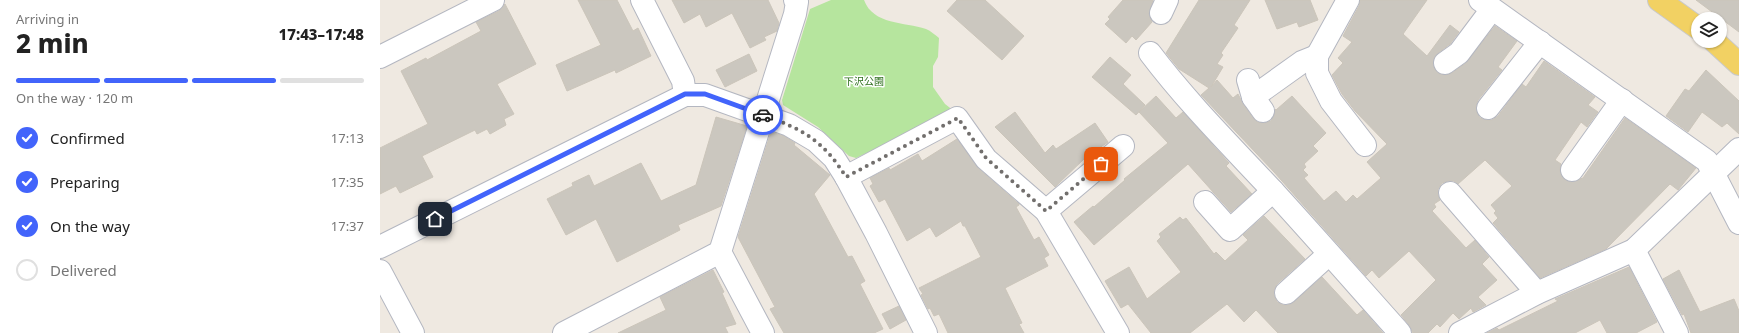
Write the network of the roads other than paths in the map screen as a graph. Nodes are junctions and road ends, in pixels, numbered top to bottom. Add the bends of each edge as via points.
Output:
1 (493, 0) edge
2 (642, 0) edge
3 (795, 0) edge
4 (1348, 0) edge
5 (1659, 0) edge
6 (1486, 4) edge
7 (1691, 23) edge
8 (1540, 42) junction
9 (1722, 48) edge
10 (1150, 53) dead end
11 (1317, 56) junction
12 (380, 57) edge
13 (1445, 63) dead end
14 (1739, 64) edge
15 (685, 94) junction
16 (1255, 96) dead end
17 (1622, 100) junction
18 (1488, 108) dead end
19 (764, 115) junction
20 (1365, 145) dead end
21 (1123, 146) dead end
22 (1739, 149) edge
23 (1572, 170) dead end
24 (1714, 173) junction
25 (846, 177) junction
26 (1273, 191) junction
27 (1450, 193) dead end
28 (1205, 202) dead end
29 (1046, 211) junction
30 (1739, 223) edge
31 (380, 247) edge
32 (1634, 250) junction
33 (720, 252) junction
34 (1329, 254) junction
35 (380, 271) edge
36 (1286, 293) dead end
37 (1537, 293) junction
38 (577, 330) edge
39 (413, 333) edge
40 (763, 333) edge
41 (926, 333) edge
42 (1118, 333) edge
43 (1400, 333) edge
44 (1460, 333) edge
45 (1677, 333) edge

1 - 12 street
2 - 15 street via 683,81
3 - 19 street via 795,14
4 - 11 street
5 - 7 main road
6 - 8 street
6 - 13 street via 1459,53
8 - 17 street
8 - 18 street
9 - 14 main road
10 - 26 street via 1194,107
11 - 16 street via 1302,62
11 - 20 street via 1317,73 1331,101
15 - 19 street via 705,94
15 - 31 street
17 - 23 street
17 - 24 street via 1708,161
19 - 25 street via 789,125 816,141 834,158
19 - 33 street
21 - 29 street
22 - 24 street
24 - 30 street
24 - 32 street
25 - 29 street via 958,118 986,158
25 - 41 street
26 - 28 street via 1230,230
26 - 34 street
27 - 37 street
29 - 42 street
32 - 37 street
32 - 45 street
33 - 38 street
33 - 40 street
34 - 36 street
34 - 43 street
35 - 39 street
37 - 44 street

